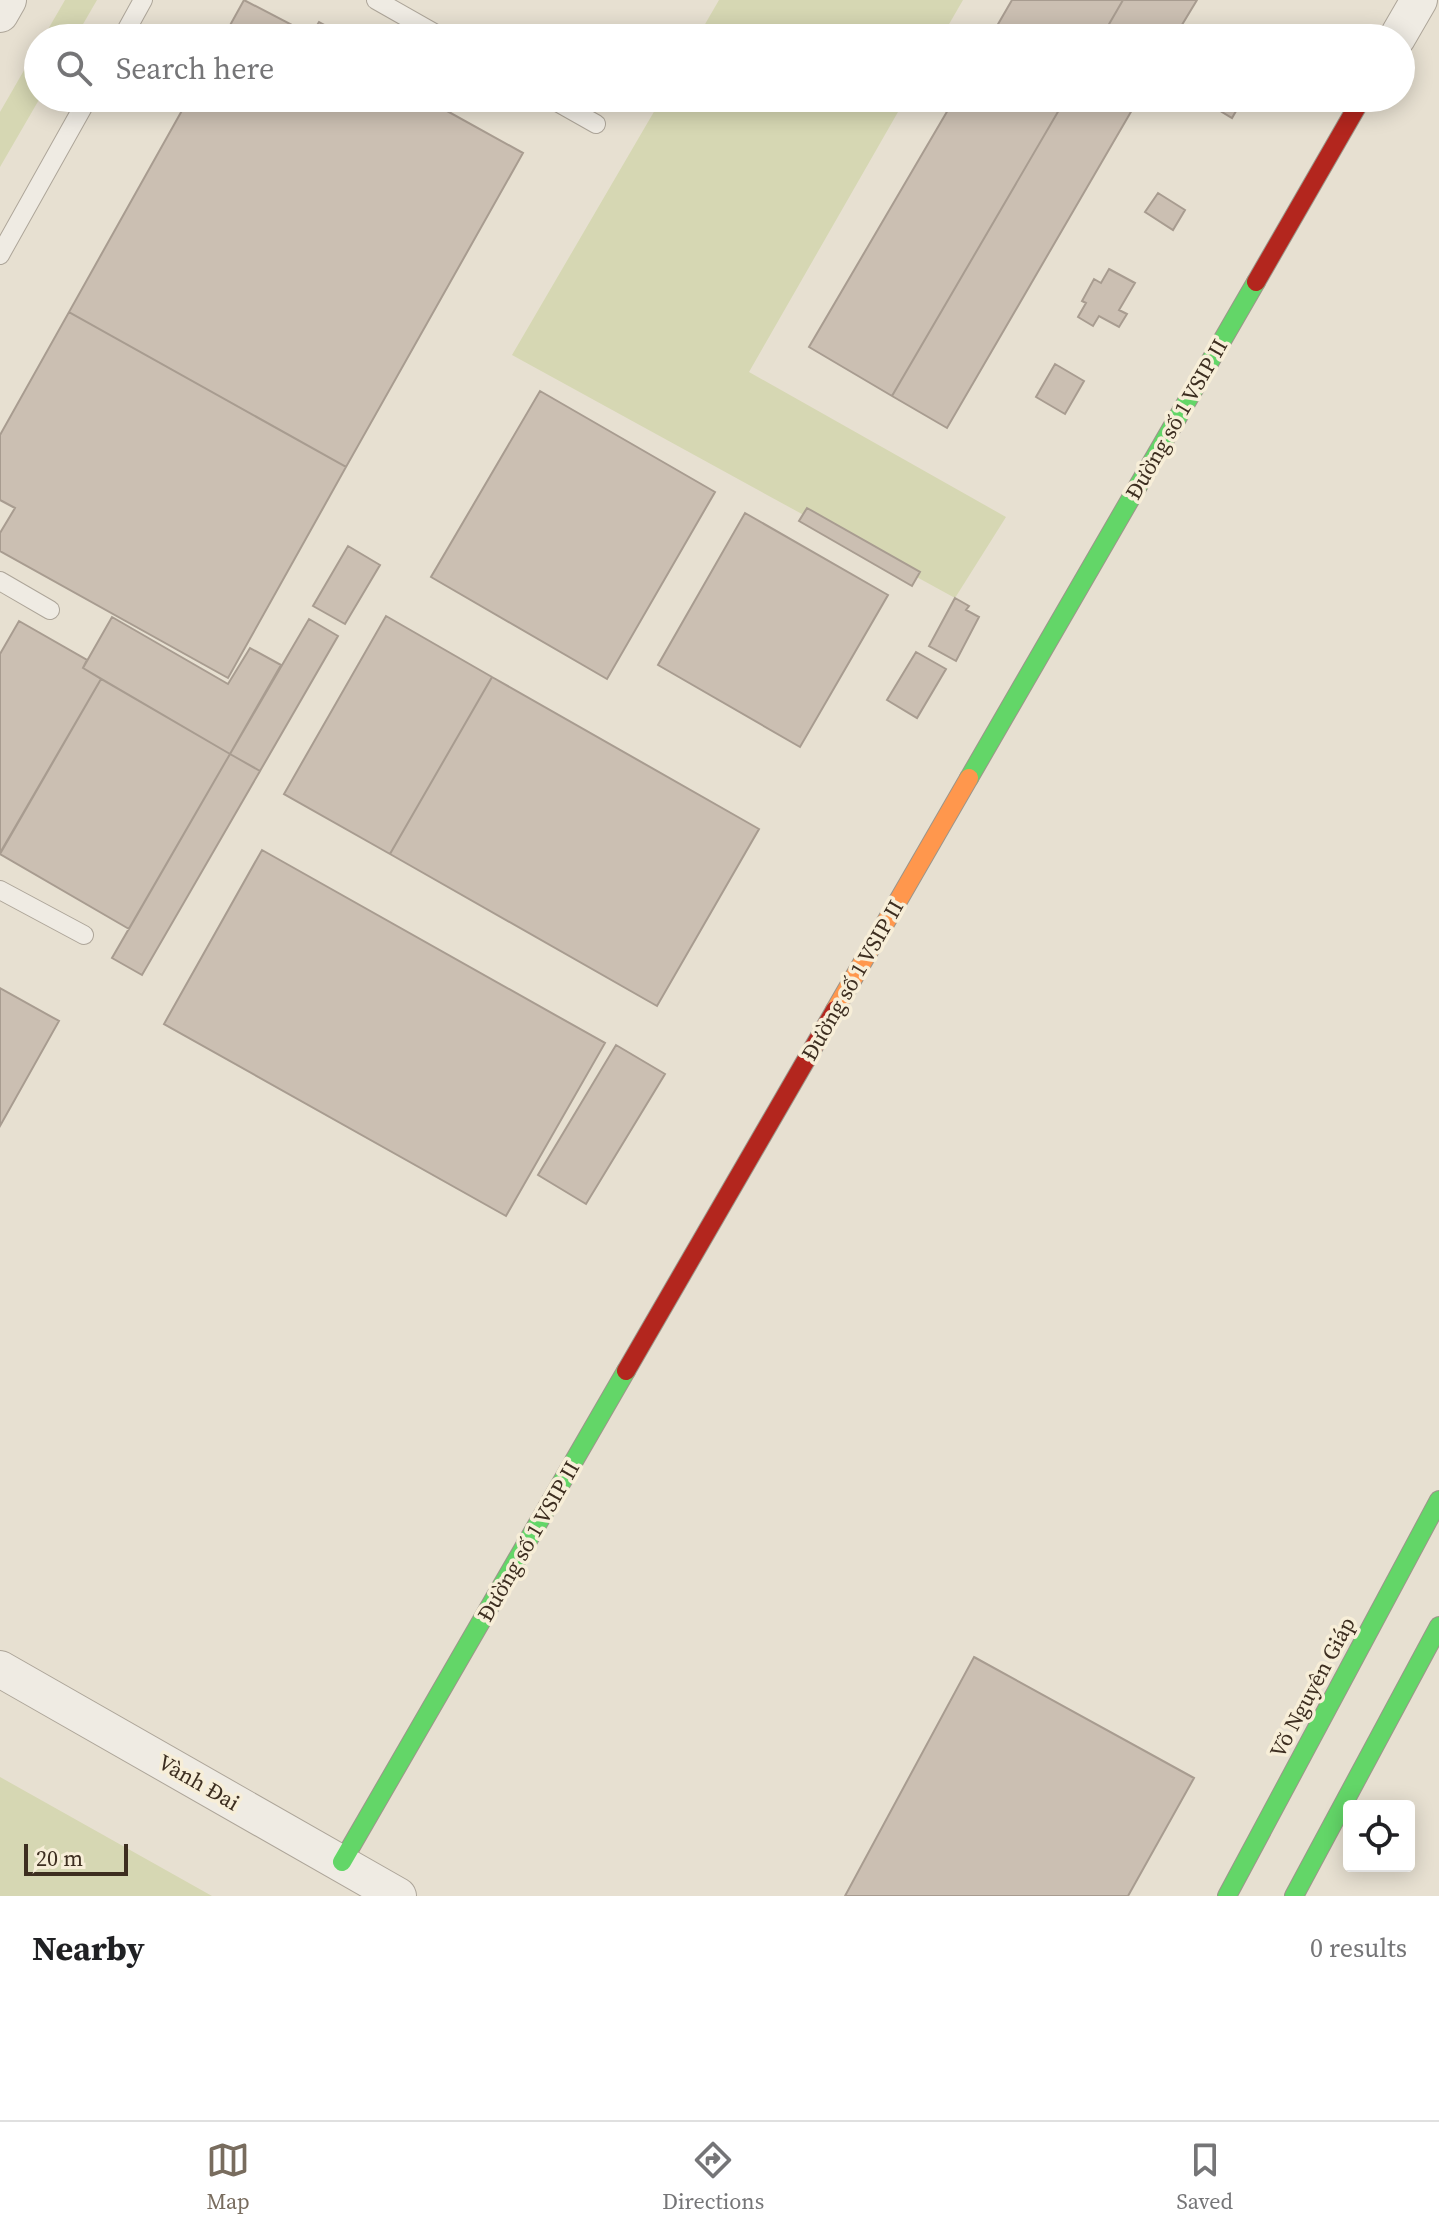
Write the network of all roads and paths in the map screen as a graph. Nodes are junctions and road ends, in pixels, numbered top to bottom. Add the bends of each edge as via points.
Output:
1 (8, 0) edge
2 (143, 0) edge
3 (376, 0) edge
4 (1419, 0) edge
5 (0, 14) edge
6 (130, 24) edge
7 (418, 24) edge
8 (1405, 24) edge
9 (80, 112) edge
10 (575, 112) edge
11 (1354, 112) edge
12 (596, 124) dead end
13 (0, 255) edge
14 (0, 581) edge
15 (50, 610) dead end
16 (0, 890) edge
17 (84, 935) dead end
18 (1439, 1500) edge
19 (1439, 1626) edge
20 (0, 1669) edge
21 (342, 1862) junction
22 (398, 1896) edge
23 (1227, 1896) edge
24 (1294, 1896) edge

1 - 5 street
2 - 6 lane
3 - 7 lane
4 - 8 street
9 - 13 lane
10 - 12 lane
11 - 21 street, Đường số 1 VSIP II
14 - 15 lane
16 - 17 lane
18 - 23 street, Võ Nguyên Giáp
19 - 24 street
20 - 21 street, Vành Đai
21 - 22 street, Vành Đai

